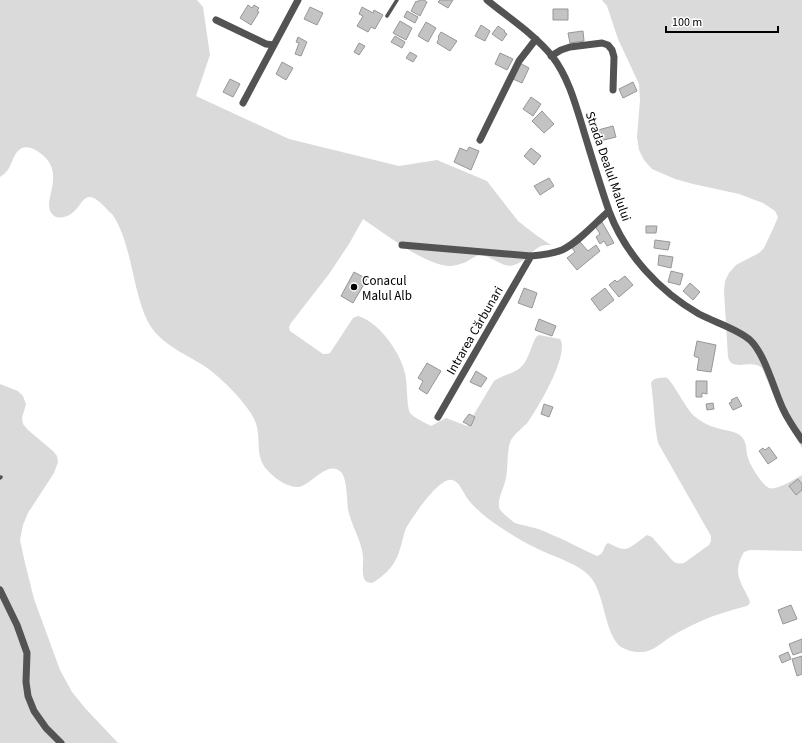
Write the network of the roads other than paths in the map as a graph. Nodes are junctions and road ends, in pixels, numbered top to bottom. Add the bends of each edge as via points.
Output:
1 (298, 0) edge
2 (396, 0) edge
3 (492, 2) edge
4 (387, 16) dead end
5 (216, 20) dead end
6 (536, 40) junction
7 (274, 45) junction
8 (551, 56) junction
9 (614, 90) dead end
10 (243, 103) dead end
11 (480, 140) dead end
12 (609, 211) junction
13 (402, 246) dead end
14 (531, 256) junction
15 (438, 417) dead end
16 (802, 440) edge
17 (0, 590) edge
18 (61, 743) edge

1 - 7 street
2 - 4 lane
3 - 6 street, Strada Dealul Malului
5 - 7 street via 266,44
6 - 8 street, Strada Dealul Malului
6 - 11 street via 519,61
7 - 10 street
8 - 9 street via 570,46 602,43 608,45 614,57
8 - 12 street, Strada Dealul Malului via 573,96
12 - 14 street via 563,250
12 - 16 street, Strada Dealul Malului via 633,256 658,284 676,300 741,334 758,349 783,409
13 - 14 street
14 - 15 street, Intrarea Cărbunari
17 - 18 street via 27,652 28,696 34,711

